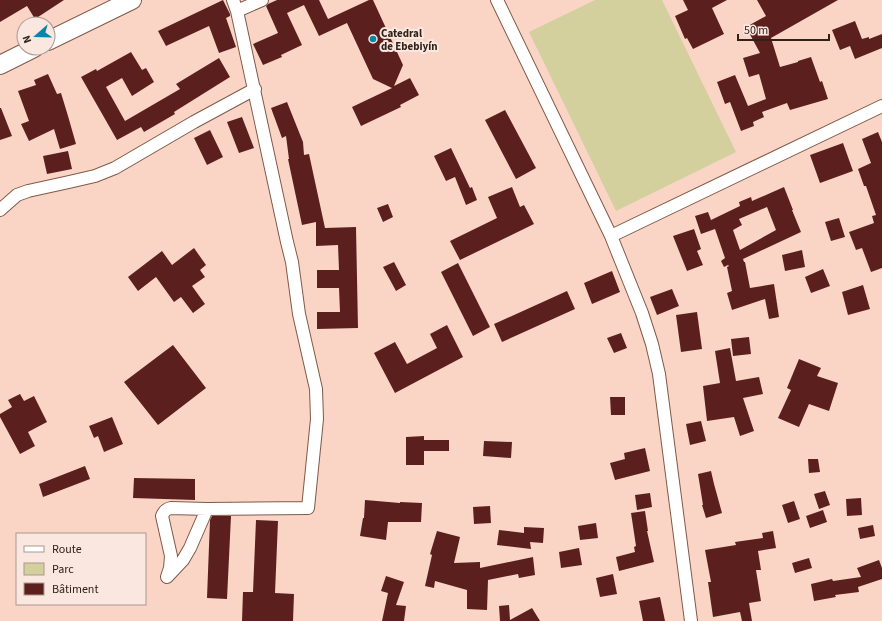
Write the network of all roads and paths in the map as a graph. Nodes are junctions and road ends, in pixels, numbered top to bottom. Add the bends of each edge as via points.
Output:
1 (132, 0) edge
2 (262, 0) edge
3 (497, 0) edge
4 (235, 6) edge
5 (56, 37) edge
6 (17, 56) edge
7 (0, 64) edge
8 (255, 89) junction
9 (882, 106) edge
10 (0, 210) edge
11 (611, 236) junction
12 (207, 509) junction
13 (691, 621) edge

1 - 5 main road
2 - 4 street
3 - 11 street
4 - 8 street
6 - 7 main road
8 - 10 street via 115,168 95,176 28,191 17,196
8 - 12 street via 316,389 317,420 308,508
9 - 11 street
11 - 13 street via 642,313 659,374
12 - 12 street via 167,508 164,511 162,516 171,556 167,577 183,560

